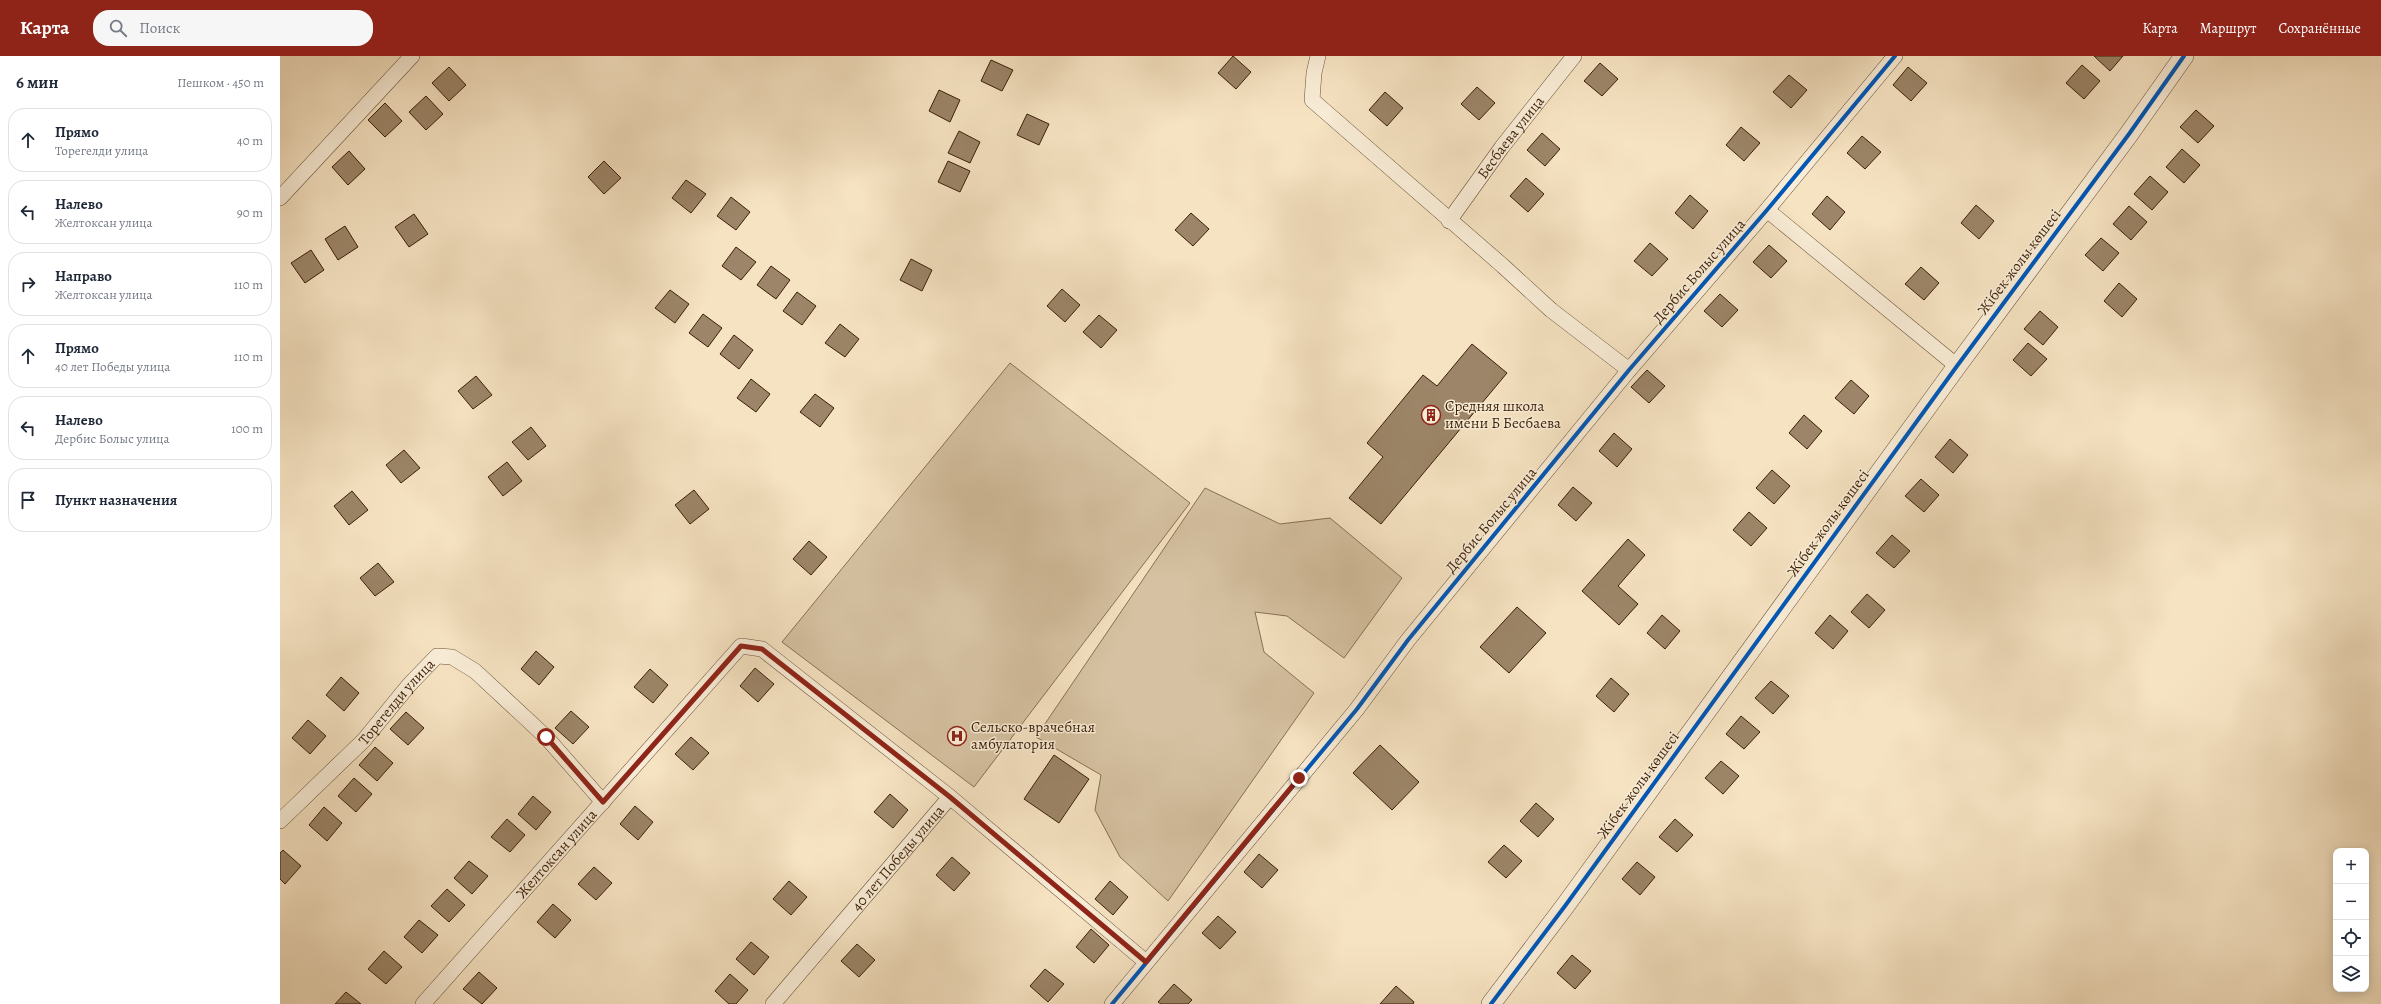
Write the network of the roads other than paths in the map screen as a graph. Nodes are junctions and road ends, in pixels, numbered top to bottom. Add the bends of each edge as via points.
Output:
1 (412, 56) edge
2 (1318, 56) edge
3 (1574, 56) edge
4 (1895, 56) edge
5 (2184, 56) edge
6 (280, 198) edge
7 (1767, 210) junction
8 (1449, 221) junction
9 (1957, 366) junction
10 (1629, 370) junction
11 (950, 797) junction
12 (603, 802) junction
13 (280, 821) edge
14 (1146, 962) junction
15 (422, 1004) edge
16 (773, 1004) edge
17 (1112, 1004) edge
18 (1491, 1004) edge

1 - 6 street
2 - 8 street via 1312,100
3 - 8 street, Бесбаева улица via 1502,147
4 - 7 street, Дербис Болыс улица
5 - 9 street, Жібек жолы көшесі
7 - 9 street
7 - 10 street, Дербис Болыс улица
8 - 10 street via 1551,310
9 - 18 street, Жібек жолы көшесі
10 - 14 street, Дербис Болыс улица via 1408,640 1356,709
11 - 12 street, Желтоксан улица via 762,649 741,646
11 - 14 street, 40 лет Победы улица
11 - 16 street, 40 лет Победы улица
12 - 13 street, Торегелди улица via 546,737 475,671 452,656 437,656 409,685 364,740
12 - 15 street, Желтоксан улица
14 - 17 street, Дербис Болыс улица

